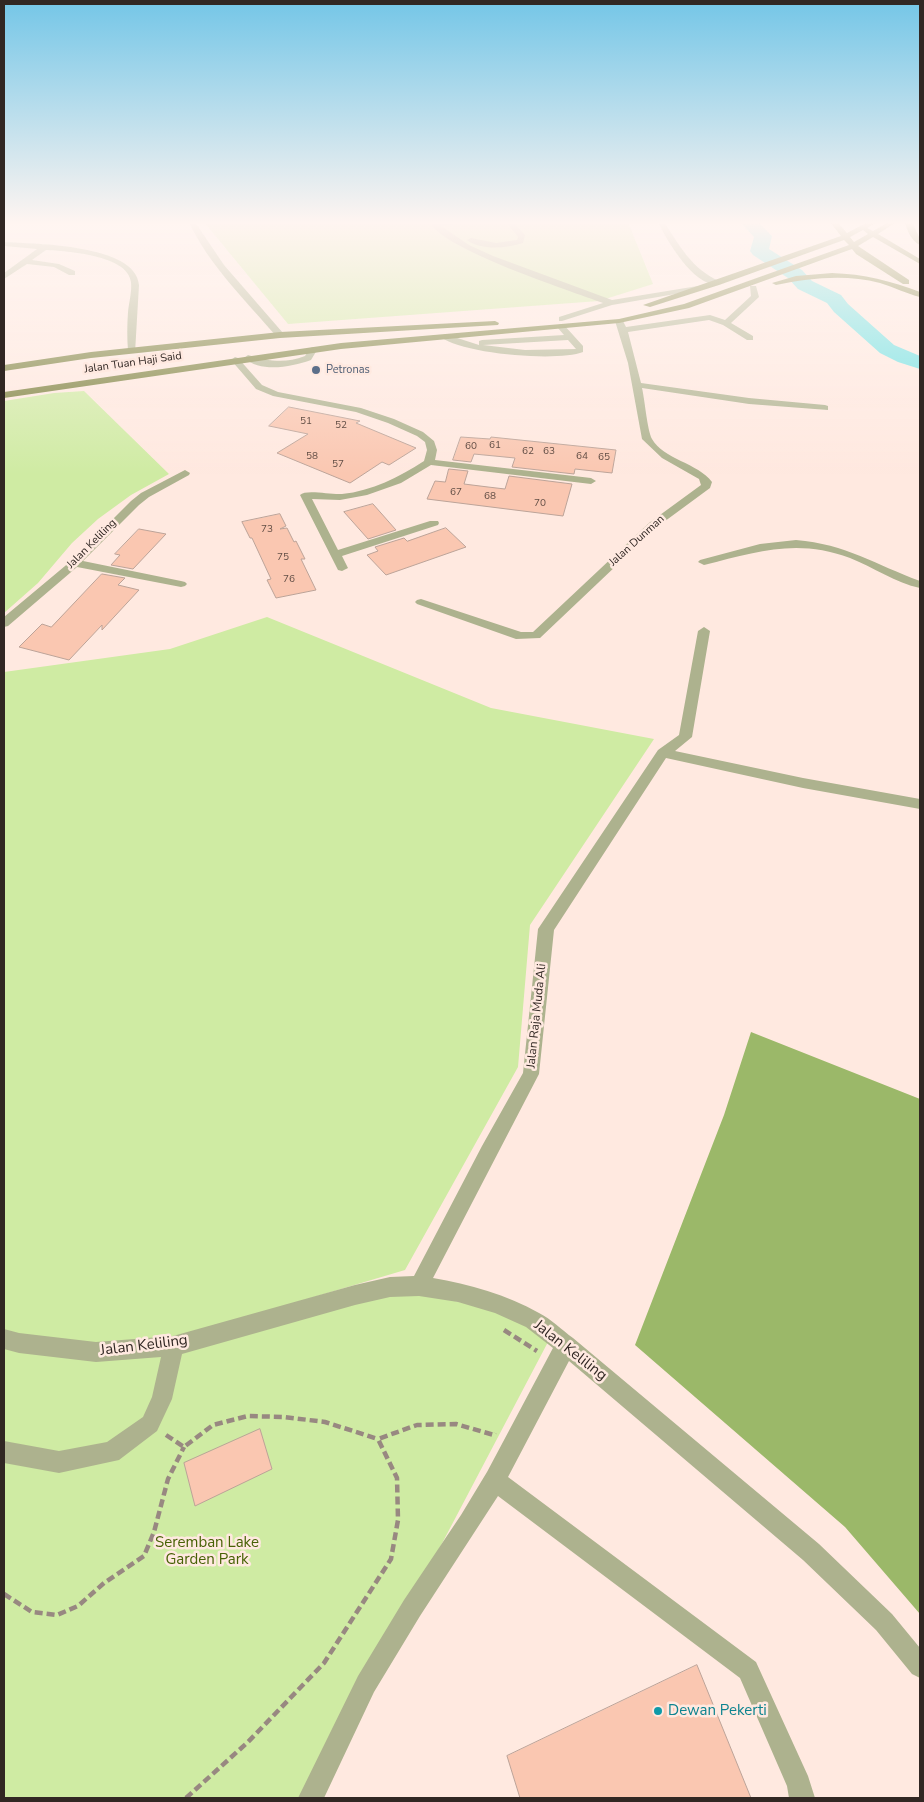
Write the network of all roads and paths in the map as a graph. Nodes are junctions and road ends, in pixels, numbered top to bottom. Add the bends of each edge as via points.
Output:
1 (132, 306) edge
2 (255, 306) edge
3 (601, 306) edge
4 (644, 306) edge
5 (686, 306) edge
6 (744, 306) edge
7 (561, 323) junction
8 (726, 323) junction
9 (621, 325) junction
10 (280, 335) junction
11 (445, 337) junction
12 (570, 337) junction
13 (750, 338) dead end
14 (465, 344) junction
15 (313, 350) joint
16 (132, 351) junction
17 (248, 358) joint
18 (235, 360) junction
19 (4, 368) edge
20 (637, 385) junction
21 (4, 395) edge
22 (825, 408) dead end
23 (429, 462) junction
24 (185, 473) dead end
25 (592, 481) dead end
26 (434, 523) dead end
27 (335, 555) junction
28 (704, 562) dead end
29 (75, 563) junction
30 (342, 568) dead end
31 (181, 584) dead end
32 (920, 585) edge
33 (421, 602) dead end
34 (4, 623) edge
35 (704, 631) dead end
36 (663, 753) junction
37 (920, 804) edge
38 (419, 1286) junction
39 (499, 1327) dead end
40 (4, 1339) edge
41 (566, 1345) junction
42 (173, 1346) junction
43 (534, 1360) dead end
44 (150, 1424) junction
45 (499, 1427) dead end
46 (378, 1439) junction
47 (184, 1447) junction
48 (4, 1452) edge
49 (495, 1480) junction
50 (4, 1594) edge
51 (920, 1666) edge
52 (186, 1798) edge
53 (310, 1798) edge
54 (802, 1798) edge

1 - 16 street
2 - 10 street
3 - 7 street
4 - 7 main road, Jalan Tuan Haji Said
5 - 9 main road, Jalan Tuan Haji Said
6 - 8 street
7 - 9 main road, Jalan Tuan Haji Said
7 - 10 main road, Jalan Tuan Haji Said
7 - 11 main road, Jalan Tuan Haji Said
7 - 12 street
8 - 9 street via 702,317
8 - 13 street
9 - 20 street, Jalan Dunman
10 - 16 main road, Jalan Tuan Haji Said
11 - 14 street
11 - 15 main road, Jalan Tuan Haji Said
12 - 14 street
12 - 14 street via 580,350 512,354
15 - 17 street via 308,358 280,364 266,364
16 - 19 main road, Jalan Tuan Haji Said
17 - 18 main road, Jalan Tuan Haji Said
18 - 21 main road, Jalan Tuan Haji Said
18 - 23 street via 259,387 276,394 358,410 420,434 429,441 432,450
20 - 22 street
20 - 33 street, Jalan Dunman via 647,439 652,446 703,477 706,486 653,525 536,635 520,636
23 - 25 street
23 - 27 street via 413,474 363,493 339,497 305,495
24 - 29 street, Jalan Keliling via 135,502
26 - 27 street
27 - 30 street
28 - 32 street via 781,543 805,543 853,555
29 - 31 street
29 - 34 street, Jalan Keliling
35 - 36 street, Jalan Raja Muda Ali via 685,737
36 - 37 street
36 - 38 street, Jalan Raja Muda Ali via 546,929 532,1074
38 - 41 street, Jalan Keliling via 458,1292 497,1304 533,1320
38 - 42 street, Jalan Keliling via 390,1287 355,1295
39 - 43 path via 538,1351
40 - 42 street, Jalan Keliling via 96,1352
41 - 49 street
41 - 51 street, Jalan Keliling via 811,1552 884,1622
42 - 44 street via 162,1399
44 - 47 path
44 - 48 street via 111,1452 59,1462
45 - 46 path via 494,1435 456,1424 417,1425
46 - 47 path via 325,1422 248,1416 214,1425
46 - 52 path via 397,1478 398,1520 391,1559 324,1663 248,1742
47 - 50 path via 168,1479 144,1556 104,1583 78,1606 56,1616 32,1612
49 - 53 street via 366,1684
49 - 54 street via 748,1670

